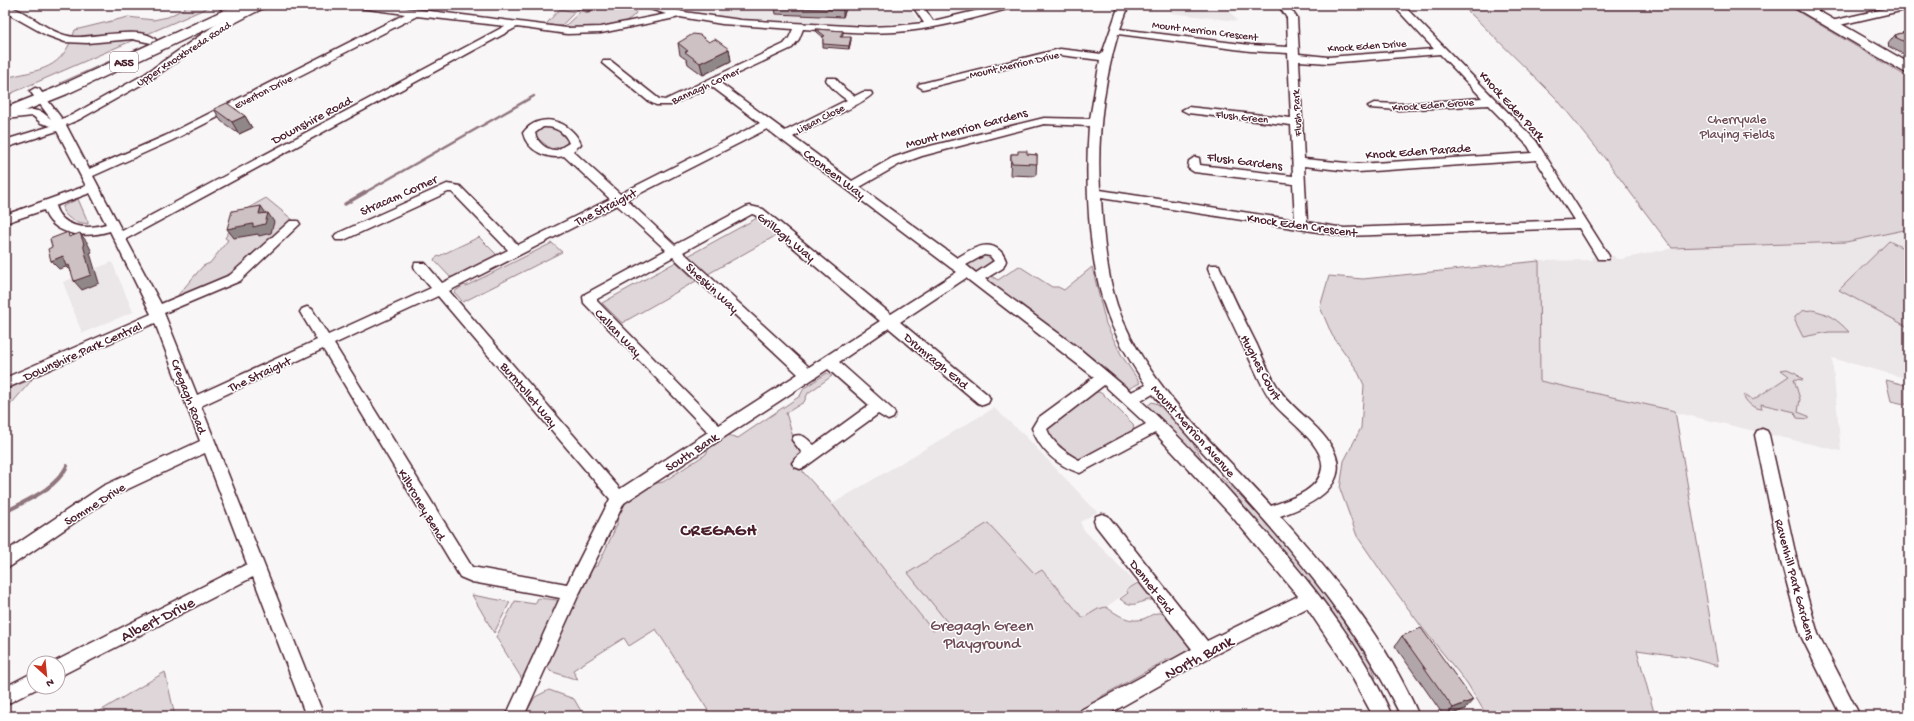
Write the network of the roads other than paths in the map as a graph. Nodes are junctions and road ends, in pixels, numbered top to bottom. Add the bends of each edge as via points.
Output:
1 (246, 5) edge
2 (264, 5) edge
3 (360, 5) edge
4 (917, 5) edge
5 (1011, 5) edge
6 (1124, 5) edge
7 (1284, 5) edge
8 (1398, 5) edge
9 (1799, 5) edge
10 (1909, 6) edge
11 (5, 8) edge
12 (223, 8) edge
13 (396, 8) edge
14 (647, 8) edge
15 (416, 14) junction
16 (679, 14) junction
17 (654, 20) junction
18 (516, 24) junction
19 (1831, 24) junction
20 (931, 25) junction
21 (799, 26) junction
22 (620, 27) junction
23 (1115, 31) junction
24 (150, 40) junction
25 (1442, 51) junction
26 (1293, 54) junction
27 (1106, 58) junction
28 (607, 63) dead end
29 (1907, 66) edge
30 (831, 80) dead end
31 (712, 82) junction
32 (923, 86) dead end
33 (867, 94) dead end
34 (855, 101) junction
35 (1492, 101) junction
36 (5, 103) edge
37 (1374, 106) dead end
38 (5, 108) edge
39 (50, 110) junction
40 (1188, 110) dead end
41 (5, 115) edge
42 (1296, 122) junction
43 (768, 124) junction
44 (1095, 124) junction
45 (785, 136) junction
46 (5, 144) edge
47 (566, 151) dead end
48 (1540, 156) junction
49 (1195, 161) dead end
50 (1298, 162) junction
51 (86, 175) junction
52 (1299, 180) junction
53 (852, 186) junction
54 (93, 188) junction
55 (1095, 193) junction
56 (618, 199) junction
57 (48, 204) junction
58 (5, 219) edge
59 (294, 224) dead end
60 (1301, 224) junction
61 (1583, 224) junction
62 (112, 226) junction
63 (340, 237) dead end
64 (119, 238) junction
65 (517, 251) junction
66 (674, 251) junction
67 (1603, 256) dead end
68 (420, 266) dead end
69 (1214, 268) dead end
70 (966, 272) junction
71 (441, 289) junction
72 (307, 312) dead end
73 (158, 314) junction
74 (891, 321) junction
75 (326, 342) junction
76 (829, 361) junction
77 (808, 375) junction
78 (1104, 377) junction
79 (5, 384) edge
80 (1154, 387) junction
81 (983, 399) dead end
82 (1130, 400) junction
83 (193, 403) junction
84 (1157, 425) junction
85 (718, 433) junction
86 (1762, 435) dead end
87 (799, 440) dead end
88 (209, 444) junction
89 (813, 454) junction
90 (800, 463) dead end
91 (618, 498) junction
92 (1269, 513) junction
93 (1102, 521) dead end
94 (5, 561) edge
95 (257, 567) junction
96 (571, 592) junction
97 (1310, 598) junction
98 (1204, 651) junction
99 (66, 665) edge
100 (26, 685) edge
101 (5, 696) edge
102 (315, 716) edge
103 (515, 716) edge
104 (1087, 716) edge
105 (1383, 716) edge
106 (1410, 716) edge
107 (1851, 716) edge

1 - 12 highway, Upper Knockbreda Road / A55
2 - 39 street, Upper Knockbreda Road via 219,27 165,66 82,114
3 - 13 street
4 - 20 street
5 - 20 street
6 - 23 street, Mount Merrion Avenue
7 - 26 street, Flush Park via 1292,18
8 - 25 street, Knock Eden Park
9 - 19 main road
10 - 19 street
11 - 24 street via 64,39 90,40 138,35
12 - 24 highway, Upper Knockbreda Road / A55
12 - 39 highway, Upper Knockbreda Road / A55 via 154,52 74,90
13 - 15 street
14 - 16 street
14 - 17 street via 647,18
14 - 22 street via 637,19
15 - 18 street
15 - 51 street, Everton Drive via 169,138
16 - 17 street
16 - 21 street via 735,23
17 - 22 street
18 - 22 street via 566,31
18 - 64 street, Downshire Road
19 - 29 main road
20 - 21 street via 880,30
21 - 31 street, Bannagh Corner via 788,46
23 - 26 street, Mount Merrion Crescent
23 - 27 street, Mount Merrion Avenue
24 - 39 highway, Upper Knockbreda Road / A55
25 - 26 street, Knock Eden Drive via 1328,60
25 - 35 street, Knock Eden Park
26 - 42 street, Flush Park
27 - 32 street, Mount Merrion Drive via 1060,52
27 - 44 street, Mount Merrion Avenue
28 - 31 street, Bannagh Corner via 652,99 661,103 674,100
30 - 34 street, Lissan Close
31 - 43 street, Cooneen Way
33 - 34 street, Lissan Close
34 - 45 street, Lissan Close
35 - 37 street, Knock Eden Grove via 1399,107
35 - 48 street, Knock Eden Park via 1522,132
36 - 39 highway, Upper Knockbreda Road / A55
38 - 39 highway via 29,99
39 - 41 highway, Upper Knockbreda Road / A55
39 - 41 street via 45,121 33,113
39 - 46 street, Upper Knockbreda Road
39 - 51 street, Cregagh Road
40 - 42 street, Flush Green
42 - 50 street, Flush Park
43 - 45 street, Cooneen Way
43 - 56 street, The Straight
44 - 53 street, Mount Merrion Gardens via 1044,121 937,148 896,161
44 - 55 street, Mount Merrion Avenue
45 - 53 street, Cooneen Way
47 - 56 street, Sheskin Way
48 - 50 street, Knock Eden Parade via 1358,168
48 - 61 street, Knock Eden Park
49 - 52 street, Flush Gardens via 1194,168
50 - 52 street, Flush Park
51 - 54 street, Cregagh Road
52 - 60 street, Flush Park
53 - 70 street, Cooneen Way
54 - 57 street
54 - 62 street, Cregagh Road
55 - 60 street, Knock Eden Crescent
55 - 80 street, Mount Merrion Avenue via 1100,253 1108,294 1126,341
56 - 65 street, The Straight
56 - 66 street, Sheskin Way
57 - 58 street
57 - 62 street via 56,220 75,230 100,230
59 - 73 street, Downshire Park Central via 235,278
60 - 61 street, Knock Eden Crescent via 1357,232
61 - 67 street, Knock Eden Park
62 - 64 street, Cregagh Road
63 - 65 street, Stracam Corner via 441,190 453,188
64 - 73 street, Cregagh Road
65 - 71 street, The Straight
66 - 74 street, Grillagh Way via 745,211 754,210
66 - 77 street, Sheskin Way
66 - 85 street, Callan Way via 593,295 589,300
68 - 71 street
69 - 92 street, Hughes Court via 1271,388 1289,412 1320,442 1329,457 1328,477 1322,488 1306,499
70 - 74 street, South Bank
70 - 78 street, Cooneen Way
71 - 75 street, The Straight
71 - 91 street, Burntollet Way
72 - 75 street
73 - 79 street, Downshire Park Central
73 - 83 street, Cregagh Road
74 - 76 street, South Bank
74 - 81 street, Drumragh End
75 - 83 street, The Straight
75 - 96 street, Kilbroney Bend via 466,572
76 - 77 street, South Bank
76 - 89 street via 884,410
77 - 85 street, South Bank
78 - 82 street, Cooneen Way
78 - 84 street via 1043,422 1039,428 1041,435 1066,461 1072,466 1080,467
80 - 82 street
80 - 92 street, Mount Merrion Avenue via 1183,422
82 - 84 street, Mount Merrion Avenue
83 - 88 street, Cregagh Road
84 - 97 street, Mount Merrion Avenue via 1270,548
85 - 91 street, South Bank
86 - 107 street, Ravenhill Park Gardens via 1789,561 1810,636
87 - 89 street
88 - 94 street, Somme Drive via 108,491
88 - 95 street, Cregagh Road
89 - 90 street
91 - 96 street
92 - 106 street, Mount Merrion Avenue via 1362,631 1390,675
93 - 98 street, Dennet End
95 - 99 street, Albert Drive
95 - 102 street, Cregagh Road
96 - 103 street
97 - 98 street, North Bank
97 - 105 street, Mount Merrion Avenue via 1363,676
98 - 104 street, North Bank
100 - 101 street

